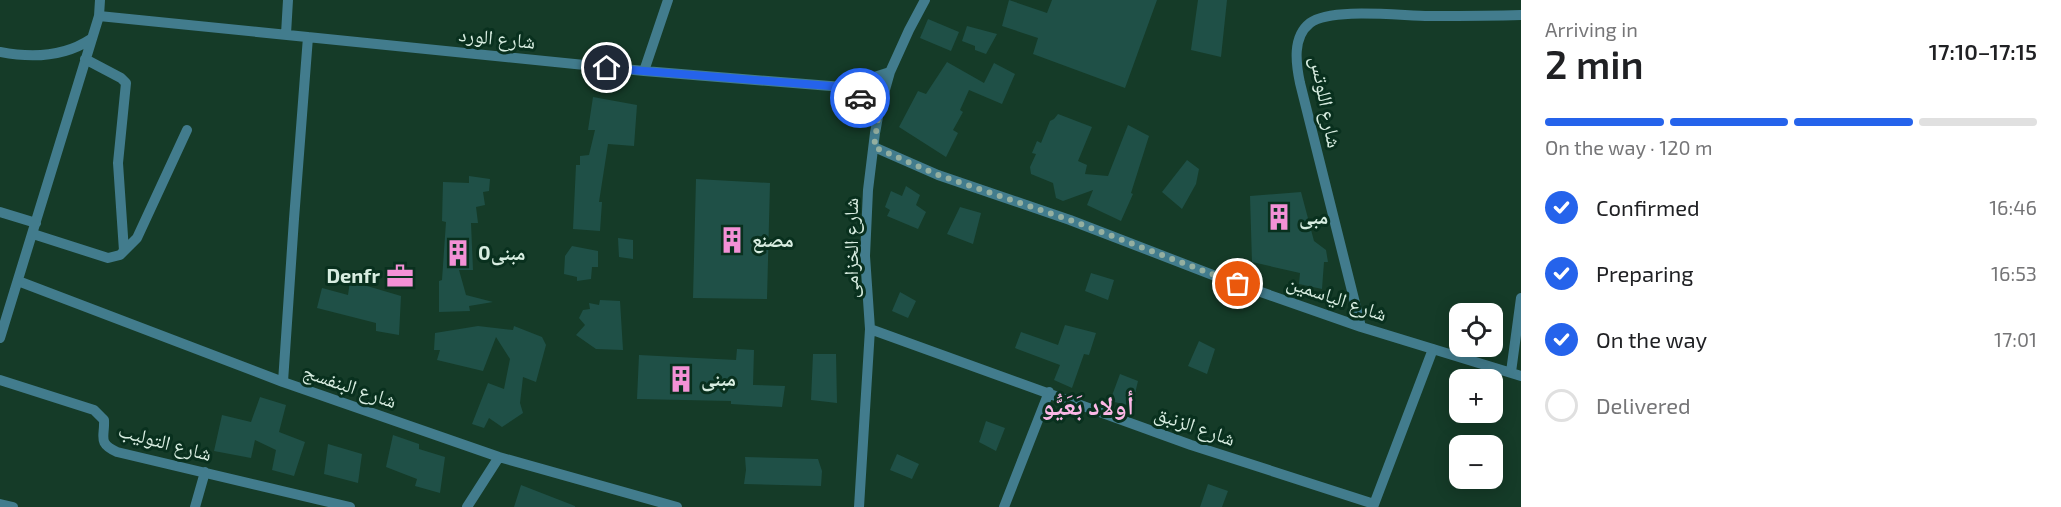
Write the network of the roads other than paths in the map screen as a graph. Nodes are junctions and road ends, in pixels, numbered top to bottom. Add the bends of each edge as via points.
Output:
1 (100, 0) edge
2 (288, 0) edge
3 (668, 0) edge
4 (925, 0) edge
5 (1521, 15) edge
6 (99, 16) junction
7 (286, 34) junction
8 (309, 37) junction
9 (91, 39) junction
10 (0, 52) edge
11 (85, 59) junction
12 (644, 71) junction
13 (890, 72) junction
14 (843, 87) junction
15 (879, 111) junction
16 (187, 130) dead end
17 (874, 147) junction
18 (0, 212) edge
19 (34, 229) junction
20 (124, 251) junction
21 (18, 281) junction
22 (1521, 297) edge
23 (1361, 327) junction
24 (870, 328) junction
25 (0, 338) edge
26 (1433, 349) junction
27 (1516, 374) edge
28 (0, 380) edge
29 (283, 382) junction
30 (1049, 392) junction
31 (499, 457) junction
32 (205, 472) junction
33 (638, 502) edge
34 (0, 504) edge
35 (1373, 506) edge
36 (14, 507) edge
37 (195, 507) edge
38 (350, 507) edge
39 (466, 507) edge
40 (677, 507) edge
41 (859, 507) edge
42 (1004, 507) edge

1 - 6 street
2 - 7 street
3 - 12 street
4 - 13 street, شارع الخزامى
5 - 23 street, شارع اللوتس via 1341,15 1321,17 1303,32 1296,64
6 - 7 street, شارع الورد
6 - 9 street
7 - 8 street, شارع الورد
8 - 12 street, شارع الورد
8 - 29 street
9 - 10 street via 56,54
9 - 11 street
11 - 19 street
11 - 20 street via 126,83 118,162
12 - 14 street, شارع الورد
13 - 14 street, شارع الورد
13 - 15 street, شارع الخزامى
14 - 15 street
15 - 17 street, شارع الخزامى
16 - 20 street via 137,238
17 - 23 street, شارع الياسمين via 938,175
17 - 24 street, شارع الخزامى via 865,256
18 - 19 street
19 - 20 street via 108,258
19 - 21 street
21 - 25 street
21 - 29 street, شارع البنفسج
22 - 27 street
23 - 26 street, شارع الياسمين
24 - 30 street, شارع الزنبق
24 - 41 street, شارع الخزامى
26 - 27 street, شارع الياسمين
26 - 35 street
28 - 32 street, شارع التوليب via 94,410 104,420 102,440 110,449
29 - 31 street, شارع البنفسج
30 - 35 street, شارع الزنبق
30 - 42 street
31 - 33 street, شارع البنفسج
31 - 39 street
32 - 37 street
32 - 38 street, شارع التوليب
33 - 40 street, شارع البنفسج
34 - 36 street

